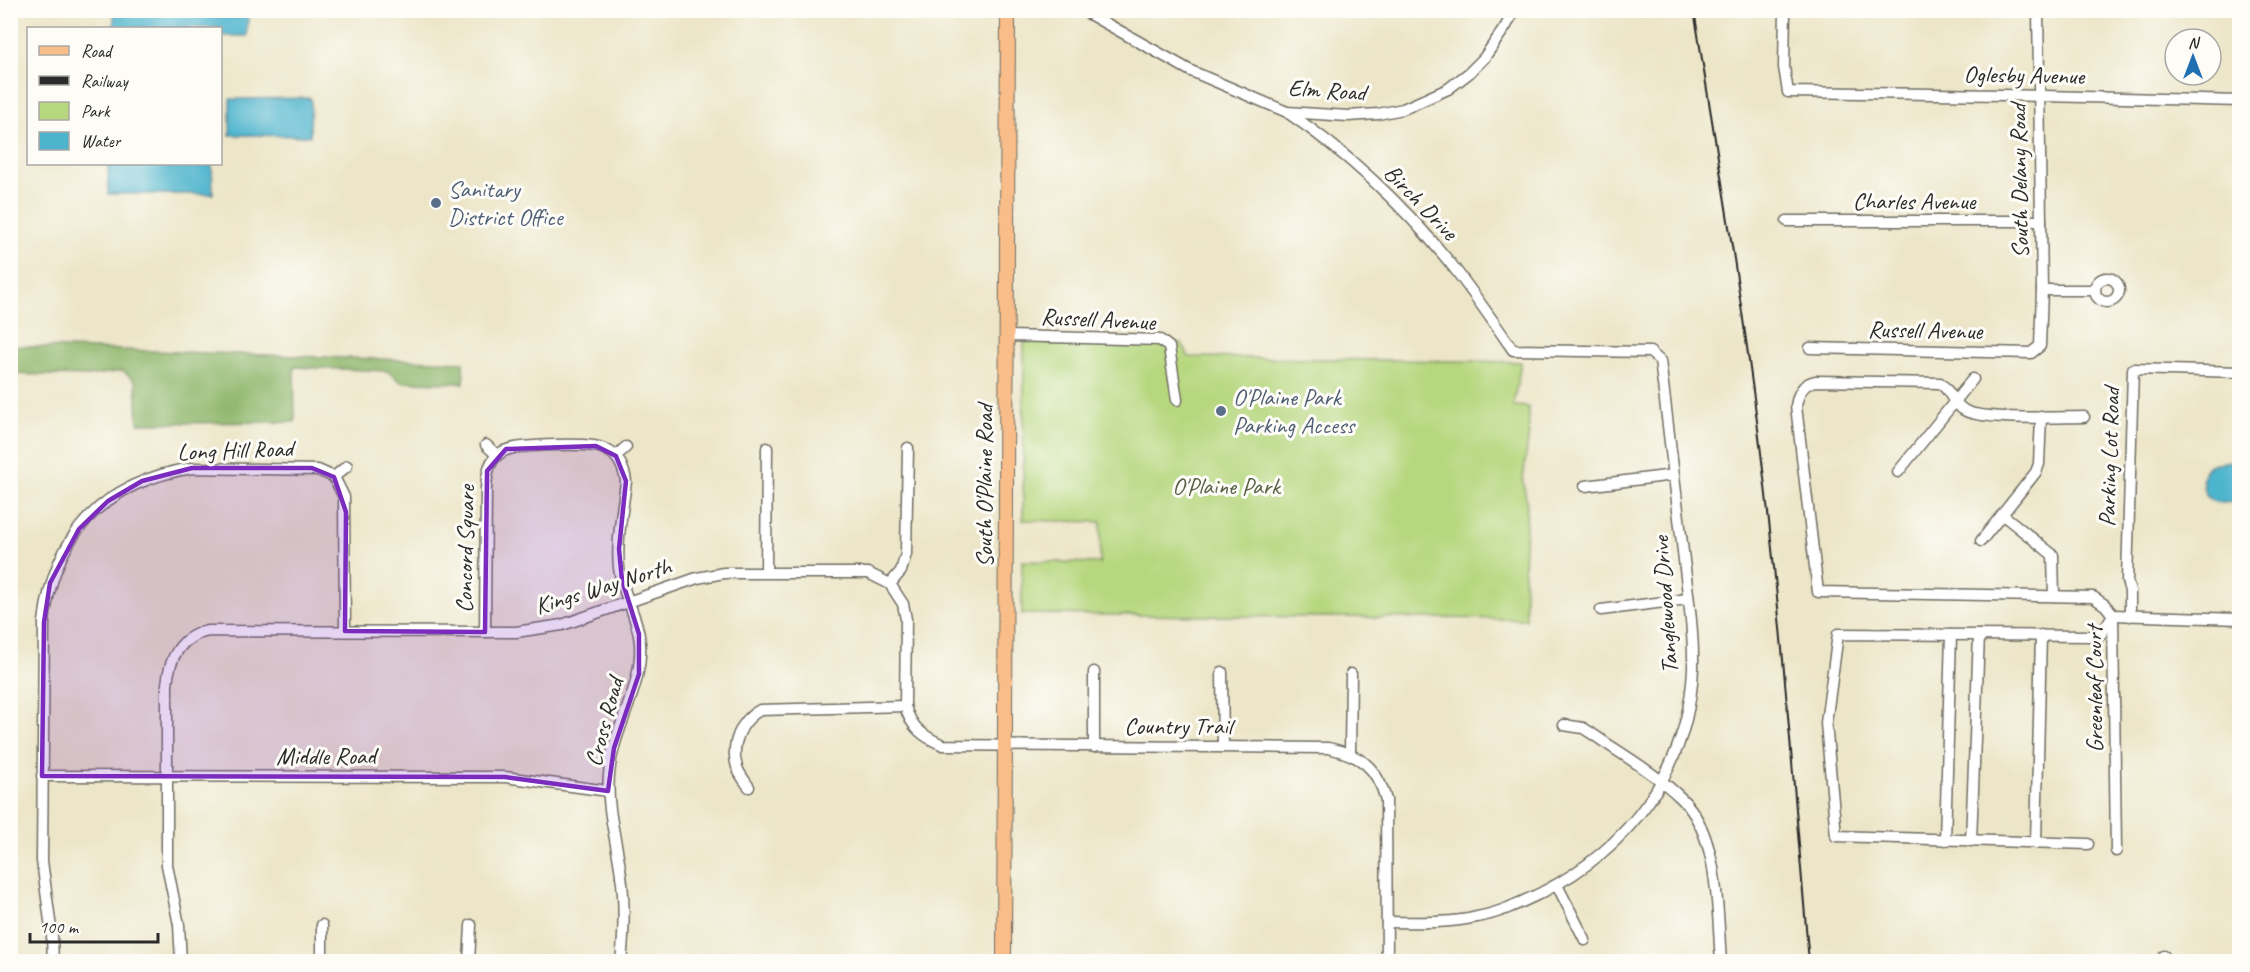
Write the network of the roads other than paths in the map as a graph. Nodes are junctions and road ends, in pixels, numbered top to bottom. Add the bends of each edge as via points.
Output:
1 (1008, 10) edge
2 (1082, 10) edge
3 (1514, 10) edge
4 (1785, 10) edge
5 (2038, 10) edge
6 (2039, 96) junction
7 (2240, 101) edge
8 (1287, 112) junction
9 (1787, 221) dead end
10 (2041, 221) junction
11 (2042, 290) junction
12 (2094, 290) dead end
13 (1007, 336) junction
14 (1810, 348) dead end
15 (2037, 350) joint
16 (2240, 372) edge
17 (1972, 379) dead end
18 (1663, 384) joint
19 (1178, 400) dead end
20 (1954, 402) junction
21 (2041, 417) junction
22 (2084, 417) dead end
23 (486, 445) dead end
24 (626, 447) dead end
25 (767, 448) dead end
26 (908, 448) dead end
27 (497, 455) junction
28 (616, 456) junction
29 (347, 466) dead end
30 (1898, 472) dead end
31 (1674, 475) junction
32 (334, 477) junction
33 (1585, 486) dead end
34 (2003, 515) junction
35 (1981, 541) dead end
36 (766, 571) junction
37 (890, 584) junction
38 (2054, 596) junction
39 (1688, 599) junction
40 (629, 602) junction
41 (1601, 610) dead end
42 (2113, 615) junction
43 (2130, 616) junction
44 (2240, 619) edge
45 (345, 632) junction
46 (485, 632) junction
47 (1951, 635) junction
48 (1978, 635) junction
49 (2041, 635) junction
50 (1094, 672) dead end
51 (1222, 672) dead end
52 (1351, 674) dead end
53 (905, 706) junction
54 (1564, 725) dead end
55 (1005, 747) junction
56 (1094, 747) junction
57 (1223, 747) junction
58 (1350, 754) junction
59 (42, 776) junction
60 (167, 776) junction
61 (1661, 782) junction
62 (749, 787) dead end
63 (608, 791) junction
64 (1945, 840) junction
65 (1971, 840) junction
66 (2036, 843) junction
67 (2088, 844) dead end
68 (2116, 851) dead end
69 (1557, 885) junction
70 (1387, 922) junction
71 (322, 925) dead end
72 (471, 925) dead end
73 (1585, 940) dead end
74 (53, 962) edge
75 (181, 962) edge
76 (322, 962) edge
77 (469, 962) edge
78 (621, 962) edge
79 (1004, 962) edge
80 (1387, 962) edge
81 (1721, 962) edge

1 - 13 main road, South O'Plaine Road
2 - 8 street, Elm Road via 1191,71
3 - 8 street, Elm Road via 1490,50 1469,73 1418,104 1364,116
4 - 6 street, Oglesby Avenue via 1784,68 1788,92
5 - 6 street, South Delany Road
6 - 7 street, Oglesby Avenue
6 - 10 street, South Delany Road
8 - 18 street, Birch Drive via 1347,157 1397,204 1453,266 1513,350 1650,352 1660,361
9 - 10 street, Charles Avenue
10 - 11 street, South Delany Road
11 - 12 street
11 - 15 street, South Delany Road via 2041,341
13 - 19 street, Russell Avenue via 1160,340 1169,347
13 - 55 main road, South O'Plaine Road
14 - 15 street, Russell Avenue via 2031,353
16 - 43 street, Parking Lot Road via 2133,369 2127,581
17 - 20 street
18 - 31 street, Tanglewood Drive
20 - 21 street via 1971,415
20 - 30 street
20 - 38 street via 1949,389 1940,383 1811,381 1800,390 1796,406 1818,592
21 - 22 street
21 - 34 street via 2036,472
23 - 27 street
24 - 28 street
25 - 36 street
26 - 37 street via 906,554 901,571
27 - 28 street, Concord Square via 522,446 596,446
27 - 46 street, Concord Square via 487,471
28 - 40 street via 626,481 619,568
29 - 32 street
31 - 33 street
31 - 39 street, Tanglewood Drive
32 - 45 street via 346,512
32 - 59 street, Long Hill Road via 312,468 182,470 127,488 93,514 59,560 46,600
34 - 35 street
34 - 38 street via 2053,555
36 - 37 street, Kings Way North via 861,572
36 - 40 street, Kings Way North via 697,578
37 - 53 street via 901,598 906,619
38 - 42 street via 2093,597
39 - 41 street
39 - 61 street, Tanglewood Drive via 1693,646 1691,691 1679,742
40 - 46 street, Kings Way North via 549,628
40 - 63 street, Cross Road via 639,634 639,674 614,748
42 - 43 street, Greenleaf Court
42 - 49 street via 2101,634
42 - 68 street, Greenleaf Court
43 - 44 street, Greenleaf Court
45 - 46 street, Kings Way North
45 - 60 street, Kings Way North via 208,631 185,640 168,668
47 - 48 street
47 - 64 street
47 - 64 street via 1838,634 1826,723 1836,836
48 - 49 street
48 - 65 street
49 - 66 street
50 - 56 street
51 - 57 street
52 - 58 street
53 - 55 street via 914,726 928,739 943,745
53 - 62 street via 760,710 747,719 738,734 736,766
54 - 61 street via 1591,733
55 - 56 street, Country Trail
55 - 79 main road, South O'Plaine Road
56 - 57 street, Country Trail
57 - 58 street, Country Trail via 1328,748
58 - 70 street via 1377,776 1386,800
59 - 60 street, Middle Road
59 - 74 street, Long Hill Road via 42,861
60 - 63 street, Middle Road via 505,777
60 - 75 street, Kings Way North via 167,865 179,925
61 - 69 street, Tanglewood Drive via 1616,842
61 - 81 street via 1689,807 1705,835 1712,860
63 - 78 street, Cross Road via 621,875
64 - 65 street
65 - 66 street
66 - 67 street
69 - 70 street, Tanglewood Drive via 1510,908 1479,917
69 - 73 street
70 - 80 street
71 - 76 street
72 - 77 street

